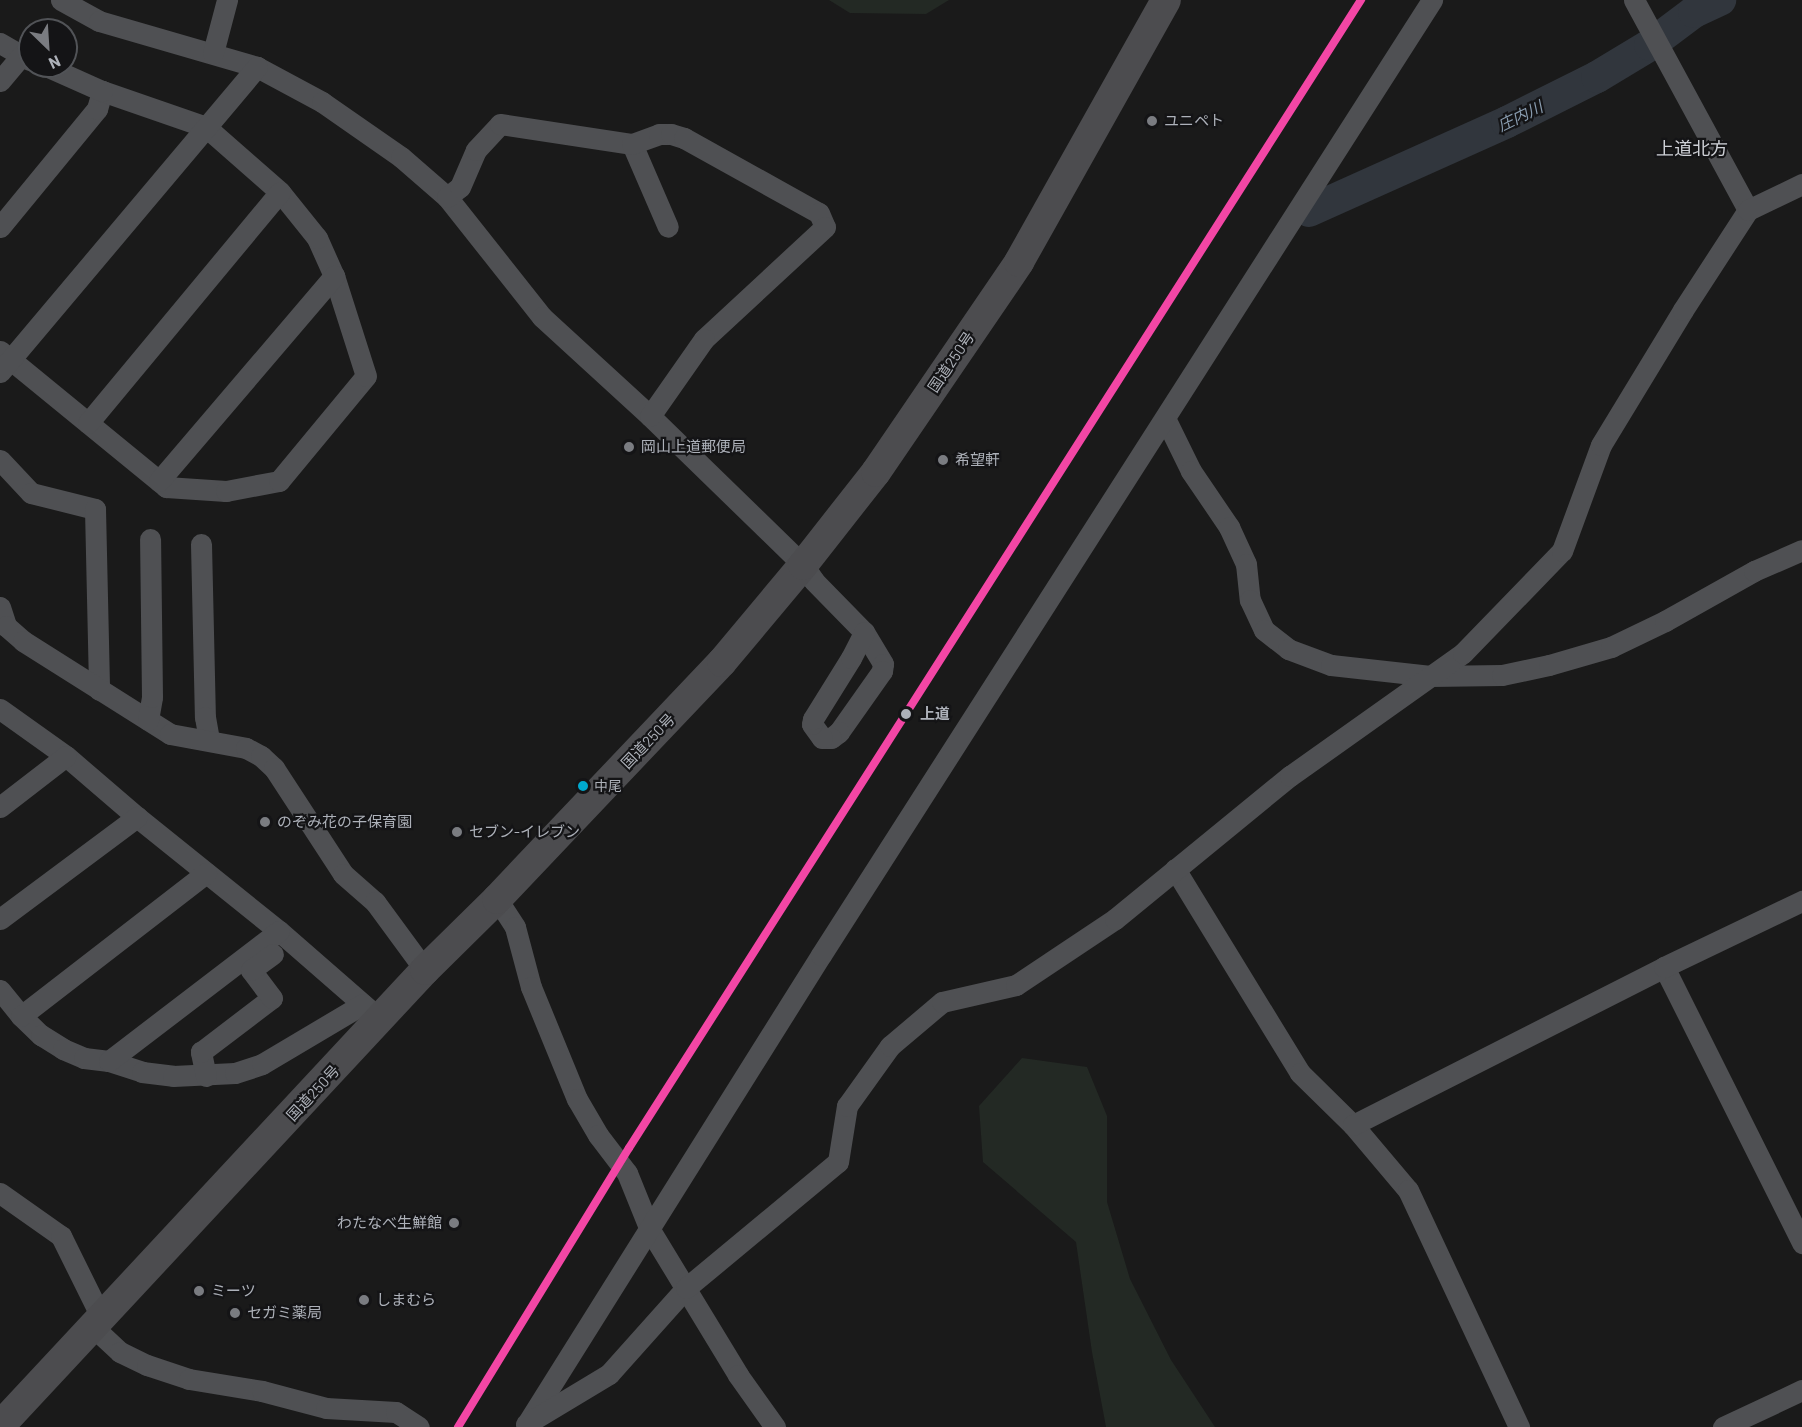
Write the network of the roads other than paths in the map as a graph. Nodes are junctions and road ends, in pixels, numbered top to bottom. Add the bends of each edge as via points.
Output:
1 (62, 0) edge
2 (227, 0) edge
3 (1166, 0) edge
4 (1432, 0) edge
5 (1634, 0) edge
6 (0, 43) edge
7 (18, 53) edge
8 (213, 53) junction
9 (18, 65) edge
10 (257, 67) junction
11 (73, 78) edge
12 (0, 81) edge
13 (102, 91) junction
14 (206, 127) junction
15 (632, 144) junction
16 (1802, 184) edge
17 (280, 192) junction
18 (447, 197) junction
19 (1748, 210) junction
20 (0, 227) edge
21 (668, 227) dead end
22 (334, 276) junction
23 (3, 361) edge
24 (650, 416) junction
25 (1165, 418) junction
26 (88, 423) junction
27 (0, 460) edge
28 (159, 481) junction
29 (150, 539) dead end
30 (201, 544) dead end
31 (1802, 550) edge
32 (803, 565) junction
33 (2, 620) edge
34 (864, 632) dead end
35 (1430, 676) junction
36 (99, 690) junction
37 (0, 709) edge
38 (148, 720) junction
39 (209, 740) junction
40 (66, 756) junction
41 (0, 807) edge
42 (137, 818) junction
43 (1175, 869) junction
44 (206, 873) junction
45 (497, 899) junction
46 (1802, 901) edge
47 (0, 919) edge
48 (285, 936) junction
49 (1664, 968) junction
50 (425, 970) junction
51 (0, 990) edge
52 (372, 1012) junction
53 (21, 1016) junction
54 (109, 1061) junction
55 (206, 1076) junction
56 (1353, 1125) junction
57 (0, 1193) edge
58 (651, 1230) junction
59 (1802, 1243) edge
60 (686, 1288) junction
61 (97, 1321) junction
62 (1802, 1390) edge
63 (525, 1425) edge
64 (0, 1426) edge
65 (419, 1427) edge
66 (775, 1427) edge
67 (1519, 1427) edge
68 (1723, 1427) edge

1 - 8 street via 99,21
2 - 8 street
3 - 32 highway, 国道250号 via 1019,261 876,472
4 - 25 street
5 - 19 street
6 - 7 street
8 - 10 street
9 - 12 street
10 - 14 street
10 - 18 street via 322,102 401,157
11 - 13 street
13 - 14 street
13 - 20 street via 97,108
14 - 17 street
14 - 23 street
15 - 18 street via 500,124 476,150 460,187
15 - 21 street
15 - 24 street via 659,134 684,138 819,213 825,228 704,339
16 - 19 street
17 - 22 street via 317,238
17 - 26 street
18 - 24 street via 542,317
19 - 35 street via 1601,445 1562,551 1463,653
22 - 28 street
22 - 28 street via 366,376 279,481 226,491 166,487
23 - 26 street
24 - 32 street
25 - 35 street via 1191,471 1229,527 1246,564 1250,600 1264,630 1288,649 1331,665
25 - 58 street via 821,955
26 - 28 street
27 - 36 street via 31,493 95,509
29 - 38 street via 152,697
30 - 39 street via 204,717
31 - 35 street via 1754,571 1611,647 1502,675
32 - 34 street
32 - 45 highway, 国道250号 via 722,662
33 - 36 street via 23,640
35 - 43 street via 1290,776
36 - 38 street
37 - 40 street
38 - 39 street via 170,734
39 - 50 street via 246,748 274,768 343,874 375,902
40 - 41 street
40 - 42 street
42 - 44 street
42 - 47 street
43 - 56 street via 1300,1073
43 - 60 street via 1115,919 1016,985 942,1002 890,1046 847,1106 838,1162
44 - 48 street
44 - 53 street
45 - 50 highway, 国道250号
45 - 58 street via 515,927 531,987 577,1099 627,1173
46 - 49 street
48 - 52 street
48 - 54 street
48 - 55 street via 251,970 272,998 201,1052
49 - 56 street
49 - 59 street
50 - 52 highway, 国道250号
51 - 53 street
52 - 55 street via 262,1064 235,1073
52 - 61 highway, 国道250号
53 - 54 street via 63,1049 84,1058
54 - 55 street via 142,1072
56 - 67 street via 1408,1190
57 - 61 street via 61,1236
58 - 60 street
58 - 63 street
60 - 63 street via 609,1374
60 - 66 street via 738,1375
61 - 64 highway, 国道250号
61 - 65 street via 120,1352 189,1379 262,1391 326,1408 396,1412
62 - 68 street

